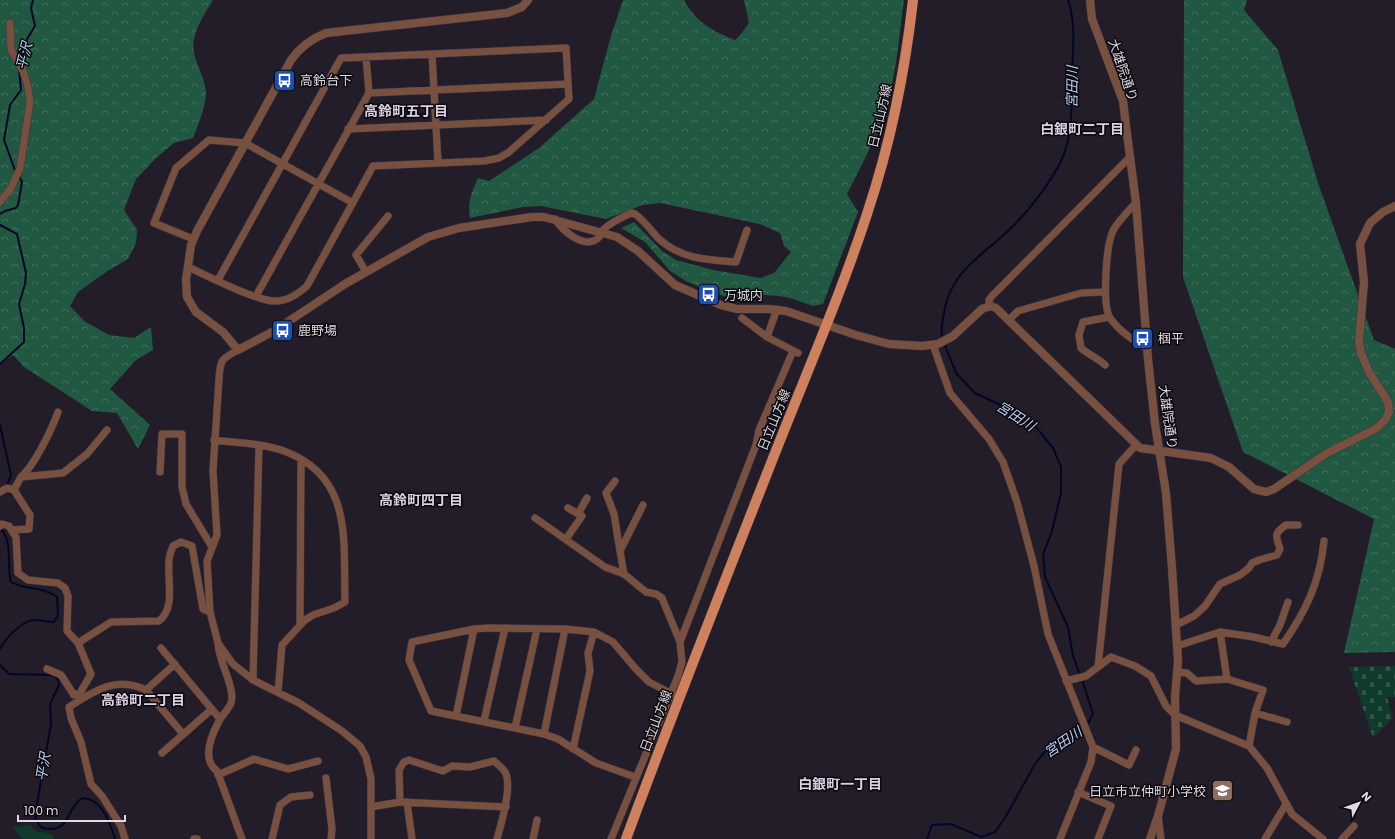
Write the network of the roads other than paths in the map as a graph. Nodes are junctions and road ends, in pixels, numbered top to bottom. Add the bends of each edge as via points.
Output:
1 (528, 0) edge
2 (913, 0) edge
3 (1090, 0) edge
4 (10, 23) dead end
5 (432, 54) junction
6 (366, 57) junction
7 (568, 84) junction
8 (434, 90) junction
9 (369, 93) junction
10 (546, 120) junction
11 (436, 125) junction
12 (348, 129) junction
13 (245, 143) junction
14 (1130, 157) junction
15 (438, 163) junction
16 (282, 164) junction
17 (318, 184) junction
18 (0, 202) edge
19 (353, 203) junction
20 (1136, 203) junction
21 (1395, 206) edge
22 (388, 216) dead end
23 (555, 219) junction
24 (747, 230) dead end
25 (602, 233) junction
26 (193, 239) junction
27 (188, 267) junction
28 (366, 272) junction
29 (218, 280) junction
30 (1105, 292) junction
31 (256, 296) junction
32 (990, 306) junction
33 (777, 309) junction
34 (1109, 317) junction
35 (742, 318) dead end
36 (1009, 320) junction
37 (826, 325) junction
38 (767, 337) junction
39 (935, 345) junction
40 (1148, 349) junction
41 (238, 350) junction
42 (1105, 365) dead end
43 (58, 412) dead end
44 (107, 430) dead end
45 (214, 440) junction
46 (1136, 445) junction
47 (258, 446) junction
48 (1160, 451) junction
49 (301, 460) junction
50 (160, 472) dead end
51 (20, 477) junction
52 (615, 481) dead end
53 (14, 490) junction
54 (0, 492) edge
55 (587, 498) dead end
56 (643, 505) dead end
57 (568, 508) dead end
58 (578, 514) junction
59 (535, 518) dead end
60 (1, 525) edge
61 (1298, 525) dead end
62 (12, 530) junction
63 (566, 539) junction
64 (1324, 541) dead end
65 (212, 547) junction
66 (620, 551) junction
67 (624, 574) junction
68 (1288, 602) dead end
69 (210, 612) junction
70 (300, 625) junction
71 (1176, 625) junction
72 (505, 628) junction
73 (474, 629) junction
74 (537, 629) junction
75 (565, 629) junction
76 (594, 632) junction
77 (1220, 632) junction
78 (680, 642) junction
79 (1271, 642) junction
80 (78, 643) junction
81 (218, 643) junction
82 (1177, 646) junction
83 (161, 648) dead end
84 (175, 664) junction
85 (1098, 667) junction
86 (47, 669) dead end
87 (1178, 672) junction
88 (1227, 679) junction
89 (253, 680) junction
90 (1066, 681) junction
91 (146, 690) junction
92 (278, 692) junction
93 (676, 696) junction
94 (212, 709) junction
95 (1255, 713) junction
96 (1175, 715) junction
97 (456, 716) junction
98 (220, 719) junction
99 (484, 721) junction
100 (1287, 722) dead end
101 (515, 728) junction
102 (183, 734) junction
103 (544, 734) junction
104 (1249, 746) junction
105 (1093, 748) junction
106 (574, 749) junction
107 (1136, 750) dead end
108 (162, 753) dead end
109 (318, 762) dead end
110 (218, 775) junction
111 (635, 777) junction
112 (326, 778) dead end
113 (1078, 792) junction
114 (310, 795) dead end
115 (403, 802) junction
116 (1286, 804) junction
117 (371, 807) junction
118 (506, 807) junction
119 (1158, 816) junction
120 (537, 820) dead end
121 (1354, 826) dead end
122 (125, 839) edge
123 (194, 839) edge
124 (197, 839) edge
125 (242, 839) edge
126 (272, 839) edge
127 (331, 839) edge
128 (370, 839) edge
129 (412, 839) edge
130 (497, 839) edge
131 (533, 839) edge
132 (611, 839) edge
133 (626, 839) edge
134 (1060, 839) edge
135 (1098, 839) edge
136 (1150, 839) edge
137 (1161, 839) edge
138 (1265, 839) edge
139 (1322, 839) edge
140 (1342, 839) edge

1 - 13 street via 522,7 507,13 318,36 300,48 291,60
2 - 37 main road, 日立山方線 via 901,80 880,170 867,214
3 - 14 street, 大雄院通り via 1092,19 1123,101
4 - 18 street via 11,50 23,71 30,102 20,168 11,188
5 - 6 street
5 - 7 street via 566,48
5 - 8 street
6 - 9 street
6 - 16 street via 341,58
7 - 8 street
7 - 10 street via 569,100
8 - 9 street
8 - 11 street
9 - 12 street
10 - 11 street
10 - 15 street via 499,158
11 - 12 street
11 - 15 street
12 - 17 street
13 - 16 street
13 - 26 street
13 - 26 street via 209,140 176,168 154,223
14 - 20 street, 大雄院通り
14 - 32 street via 992,296 989,300
15 - 19 street via 373,166
16 - 17 street
16 - 29 street
17 - 19 street
17 - 31 street
19 - 31 street via 307,286 301,292 275,301
20 - 30 street via 1113,230 1109,241
20 - 40 street, 大雄院通り
21 - 48 street via 1370,223 1360,244 1364,282 1359,341 1364,363 1388,402 1389,412 1385,420 1377,428 1341,445 1274,490 1266,492 1254,489 1229,467 1211,458
22 - 28 street via 356,255
23 - 25 street
23 - 25 street via 572,236 584,241 592,242
23 - 28 street via 532,217 446,230 412,244
24 - 25 street via 736,262 706,260 678,252 658,238 635,214 627,215
25 - 33 street via 627,242 666,279 683,290 729,308
26 - 27 street
27 - 29 street
27 - 41 street via 186,288 192,305 203,318 229,338
28 - 41 street via 274,331
29 - 31 street
30 - 34 street
30 - 36 street via 1081,293 1018,311
32 - 36 street
32 - 39 street via 976,312 948,340
33 - 37 street via 799,314
33 - 38 street
34 - 40 street via 1124,334
34 - 42 street via 1083,322 1079,335 1080,348 1097,357
35 - 38 street
36 - 46 street
37 - 39 street via 889,344
37 - 93 main road, 日立山方線
38 - 78 street via 795,352 759,430 756,445
39 - 90 street via 950,393 989,439 1003,462 1034,566 1048,634
40 - 48 street, 大雄院通り
41 - 45 street via 223,358 220,364
43 - 51 street via 51,430 27,472
44 - 51 street via 87,454 63,473
45 - 47 street
45 - 65 street via 217,535
46 - 48 street via 1145,450
46 - 85 street via 1119,464
47 - 49 street via 284,451
47 - 89 street
48 - 71 street, 大雄院通り via 1166,492
49 - 70 street
49 - 70 street via 324,477 331,486 340,509 345,602 313,615
50 - 65 street via 162,434 182,434 182,487 186,504
51 - 53 street
52 - 66 street via 606,493 614,514
53 - 54 street via 7,488
53 - 62 street via 30,515 29,528
55 - 58 street
56 - 66 street
57 - 58 street
58 - 63 street via 582,516
59 - 63 street
60 - 62 street via 6,524
61 - 71 street via 1286,525 1277,533 1276,539 1280,549 1277,555 1252,563 1240,575 1220,584 1212,599 1194,616
62 - 80 street via 16,537 18,573 28,580 58,583 65,588 68,596 67,630
63 - 67 street via 605,567
64 - 79 street via 1322,565 1309,604 1283,644
65 - 69 street via 207,562
66 - 67 street
67 - 78 street via 646,592 662,598
68 - 79 street
69 - 80 street via 203,609 192,546 181,542 173,546 168,560 169,601 164,616 159,621 111,622
69 - 81 street
70 - 92 street via 282,645
71 - 82 street, 大雄院通り
72 - 73 street
72 - 74 street
72 - 99 street
73 - 97 street
73 - 97 street via 412,642 409,660 428,706 431,711
74 - 75 street
74 - 101 street
75 - 76 street
75 - 103 street
76 - 93 street via 613,642 644,678
76 - 106 street via 588,653 590,671
77 - 79 street
77 - 82 street
77 - 88 street
78 - 93 street via 682,662
80 - 86 street via 91,674 80,693 74,695 61,675
81 - 89 street via 233,664
81 - 98 street via 218,654 231,702
82 - 87 street, 大雄院通り
83 - 84 street
84 - 91 street
84 - 94 street
85 - 90 street via 1086,676
85 - 96 street via 1111,657 1152,676 1166,706
87 - 88 street via 1187,674 1196,681
87 - 96 street, 大雄院通り
88 - 95 street via 1263,690
89 - 92 street
90 - 105 street
91 - 102 street
91 - 122 street via 136,685 115,683 91,692 69,707 91,784 121,826
92 - 117 street via 342,731 360,746 366,757 371,779
93 - 111 street
93 - 133 main road, 日立山方線
94 - 98 street
94 - 102 street
95 - 100 street
95 - 104 street
96 - 104 street
96 - 119 street, 大雄院通り via 1176,749
97 - 99 street
98 - 110 street via 208,749 209,761
99 - 101 street
101 - 103 street
102 - 108 street
103 - 106 street
104 - 116 street via 1267,768
105 - 107 street via 1129,765
105 - 113 street via 1091,762
106 - 111 street via 596,763
109 - 110 street via 288,769 254,759
110 - 125 street
111 - 132 street
112 - 127 street
113 - 134 street
113 - 135 street via 1111,806
114 - 126 street via 292,797 280,805
115 - 117 street
115 - 118 street
115 - 118 street via 399,770 404,762 409,760 443,771 452,766 470,767 494,760 507,777
115 - 129 street
116 - 138 street
116 - 139 street via 1300,822
117 - 128 street
118 - 130 street
119 - 136 street, 大雄院通り
119 - 137 street
120 - 131 street
121 - 140 street
123 - 124 street

